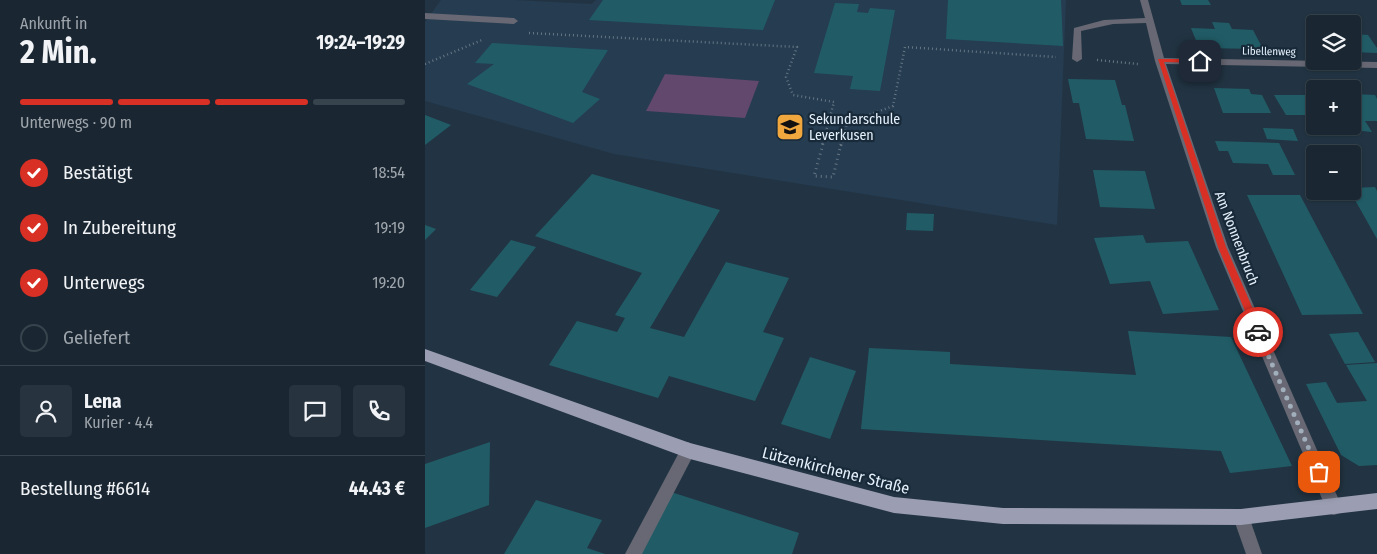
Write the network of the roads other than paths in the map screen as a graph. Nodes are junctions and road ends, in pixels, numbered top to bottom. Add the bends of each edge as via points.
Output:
1 (1144, 0) edge
2 (425, 16) edge
3 (514, 21) dead end
4 (1149, 21) junction
5 (1077, 59) road end
6 (1160, 60) junction
7 (1377, 65) edge
8 (425, 355) edge
9 (688, 450) junction
10 (1377, 501) edge
11 (1334, 507) junction
12 (1241, 517) junction
13 (633, 554) edge
14 (1254, 554) edge

1 - 4 street, Am Nonnenbruch
2 - 3 street
4 - 5 street via 1109,22 1077,30
4 - 6 street, Am Nonnenbruch
6 - 7 street, Libellenweg
6 - 11 street, Am Nonnenbruch via 1222,247
8 - 9 main road, Lützenkirchener Straße
9 - 12 main road, Lützenkirchener Straße via 894,505 1003,516
9 - 13 street
10 - 11 main road, Lützenkirchener Straße
11 - 12 main road, Lützenkirchener Straße
12 - 14 street

